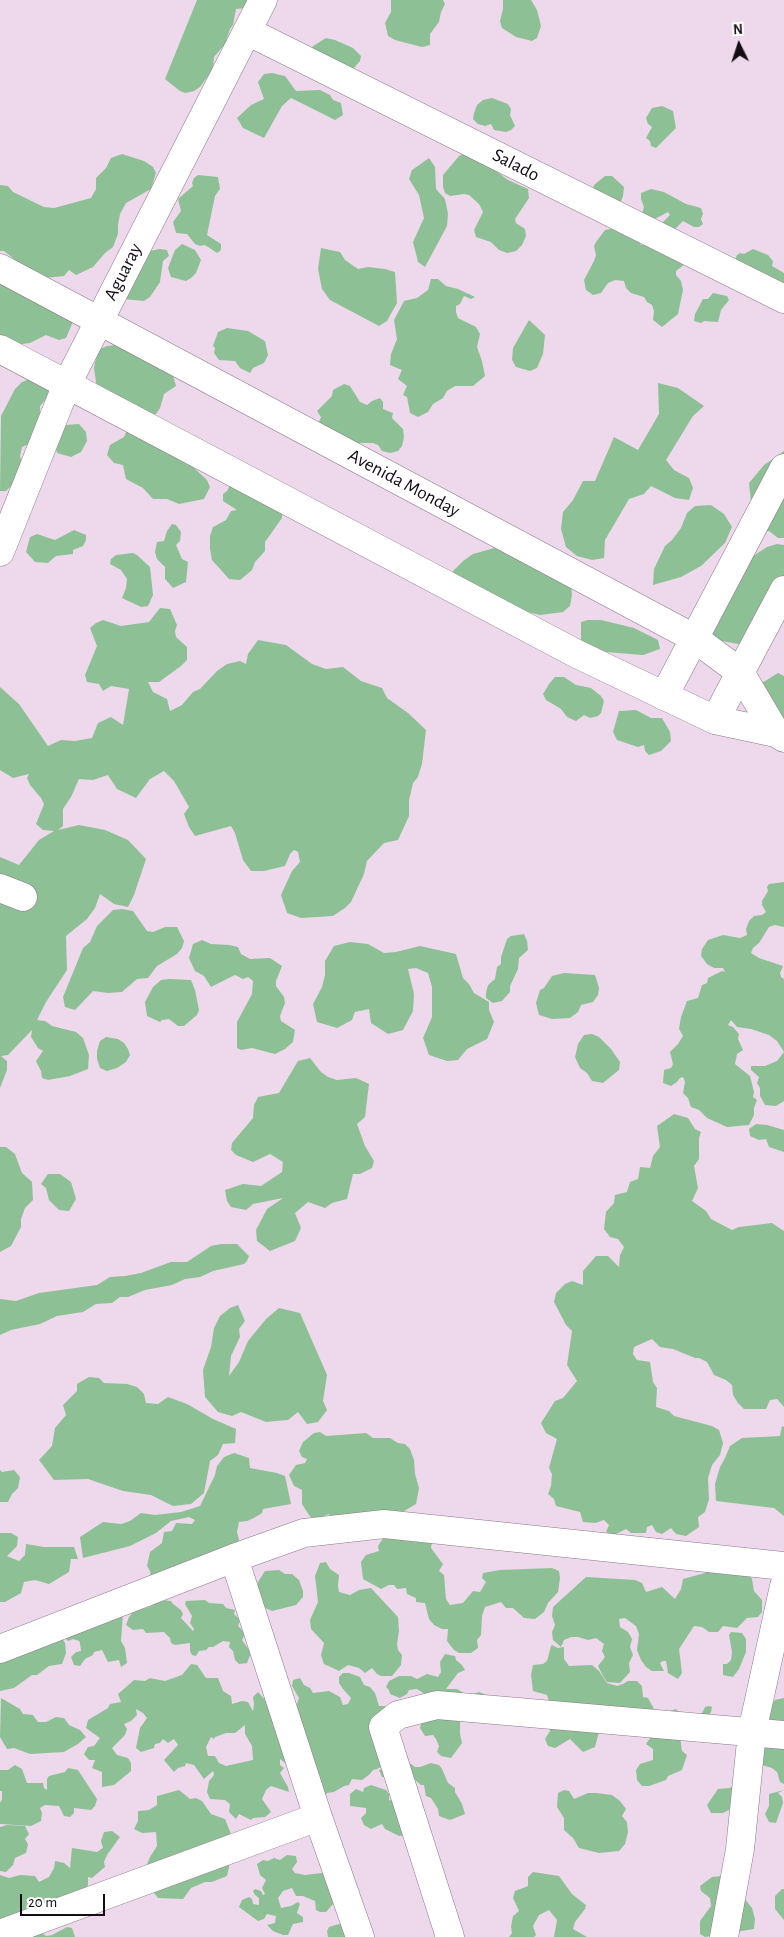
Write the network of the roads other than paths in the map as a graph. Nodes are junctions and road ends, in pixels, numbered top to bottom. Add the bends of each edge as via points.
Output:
1 (263, 0) edge
2 (248, 31) junction
3 (0, 268) edge
4 (784, 299) edge
5 (98, 321) junction
6 (0, 349) edge
7 (67, 384) junction
8 (784, 468) edge
9 (0, 552) edge
10 (784, 590) edge
11 (694, 638) junction
12 (740, 672) junction
13 (664, 696) junction
14 (715, 720) junction
15 (780, 736) edge
16 (234, 1558) junction
17 (784, 1566) edge
18 (784, 1586) edge
19 (0, 1649) edge
20 (752, 1732) junction
21 (784, 1735) edge
22 (318, 1817) junction
23 (0, 1934) edge
24 (360, 1937) edge
25 (450, 1937) edge
26 (724, 1937) edge

1 - 2 street, Aguaray
2 - 4 street, Salado
2 - 5 street, Aguaray
3 - 5 street, Avenida Monday
5 - 7 street, Aguaray
5 - 11 street, Avenida Monday
6 - 7 street, Avenida Monday
7 - 9 street, Aguaray
7 - 13 street, Avenida Monday via 568,649
8 - 11 street
10 - 12 street
11 - 12 street, Avenida Monday
11 - 13 street
12 - 14 street
12 - 15 street, Avenida Monday
13 - 14 street, Avenida Monday
14 - 15 street, Avenida Monday
16 - 17 street via 304,1533 384,1524
16 - 19 street
16 - 22 street
18 - 20 street
20 - 21 street
20 - 25 street via 436,1705 398,1715 383,1727
20 - 26 street via 740,1849
22 - 23 street
22 - 24 street

